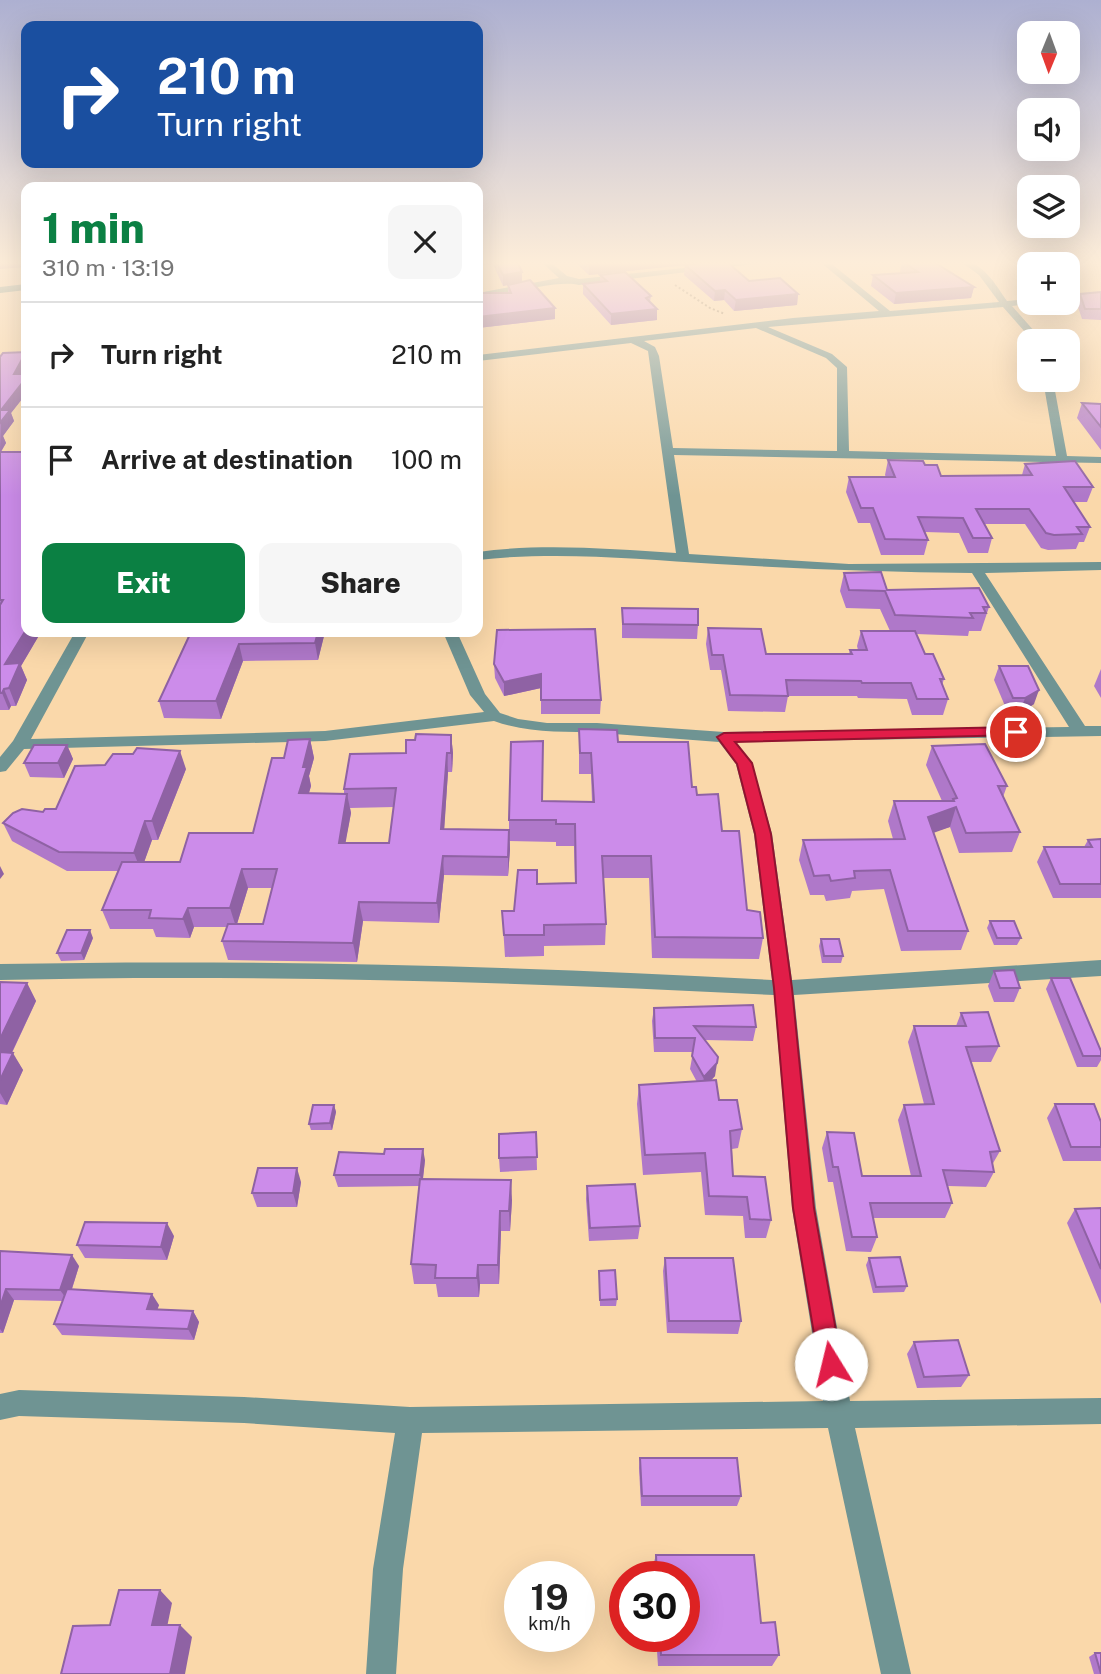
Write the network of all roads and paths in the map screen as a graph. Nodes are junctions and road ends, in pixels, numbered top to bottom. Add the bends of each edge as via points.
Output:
1 (640, 339) edge
2 (788, 339) edge
3 (632, 340) junction
4 (483, 357) edge
5 (1050, 392) edge
6 (667, 451) junction
7 (843, 456) junction
8 (1062, 459) junction
9 (1101, 460) edge
10 (483, 555) edge
11 (682, 557) junction
12 (1101, 566) edge
13 (976, 569) junction
14 (79, 637) edge
15 (452, 637) edge
16 (495, 716) junction
17 (1080, 731) junction
18 (1101, 731) edge
19 (724, 737) junction
20 (20, 744) junction
21 (0, 767) edge
22 (1101, 968) edge
23 (0, 972) edge
24 (783, 988) junction
25 (0, 1407) edge
26 (1101, 1411) edge
27 (839, 1416) junction
28 (410, 1420) junction
29 (381, 1674) edge
30 (896, 1674) edge

1 - 3 street
2 - 7 street via 829,356 842,367
3 - 4 street
3 - 6 street via 652,349
5 - 8 street
6 - 7 street
6 - 11 street
7 - 8 street
8 - 9 street
10 - 11 street via 588,552
11 - 13 street via 849,568
12 - 13 street
13 - 17 street
14 - 20 street
15 - 16 street via 478,695
16 - 19 street via 547,728
16 - 20 street via 325,736
17 - 18 street
17 - 19 street
19 - 24 street via 744,763 763,834
20 - 21 street
22 - 24 street
23 - 24 street via 150,969 551,976
24 - 27 street via 804,1208
25 - 28 street via 32,1403
26 - 27 street
27 - 28 street
27 - 30 street
28 - 29 street via 388,1569

